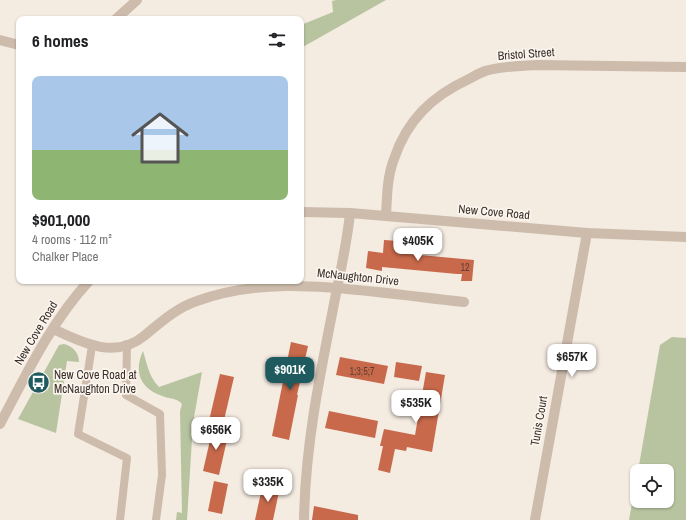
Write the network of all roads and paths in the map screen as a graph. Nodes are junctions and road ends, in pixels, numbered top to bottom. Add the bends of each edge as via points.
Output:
1 (137, 0) edge
2 (119, 16) edge
3 (0, 40) edge
4 (16, 44) edge
5 (686, 67) edge
6 (304, 212) edge
7 (350, 213) junction
8 (386, 216) junction
9 (587, 232) junction
10 (686, 237) edge
11 (86, 284) edge
12 (337, 287) junction
13 (464, 302) dead end
14 (53, 329) junction
15 (127, 344) junction
16 (92, 346) junction
17 (0, 424) edge
18 (120, 520) edge
19 (156, 520) edge
20 (304, 520) edge
21 (535, 520) edge

1 - 2 street
3 - 4 street
5 - 8 street, Bristol Street via 515,66 485,71 450,87 424,108 400,142 389,176
6 - 7 street, New Cove Road
7 - 8 street, New Cove Road
7 - 12 street
8 - 9 street, New Cove Road
9 - 10 street, New Cove Road
9 - 21 street, Tunis Court
11 - 14 street, New Cove Road
12 - 13 street, McNaughton Drive
12 - 15 street, McNaughton Drive via 285,285 225,292 195,301 157,324 143,337
12 - 20 street via 308,446
14 - 16 street, McNaughton Drive
14 - 17 street, New Cove Road
15 - 16 street, McNaughton Drive via 110,348
15 - 19 lane via 126,395 160,414 162,475
16 - 18 lane via 78,434 127,458

